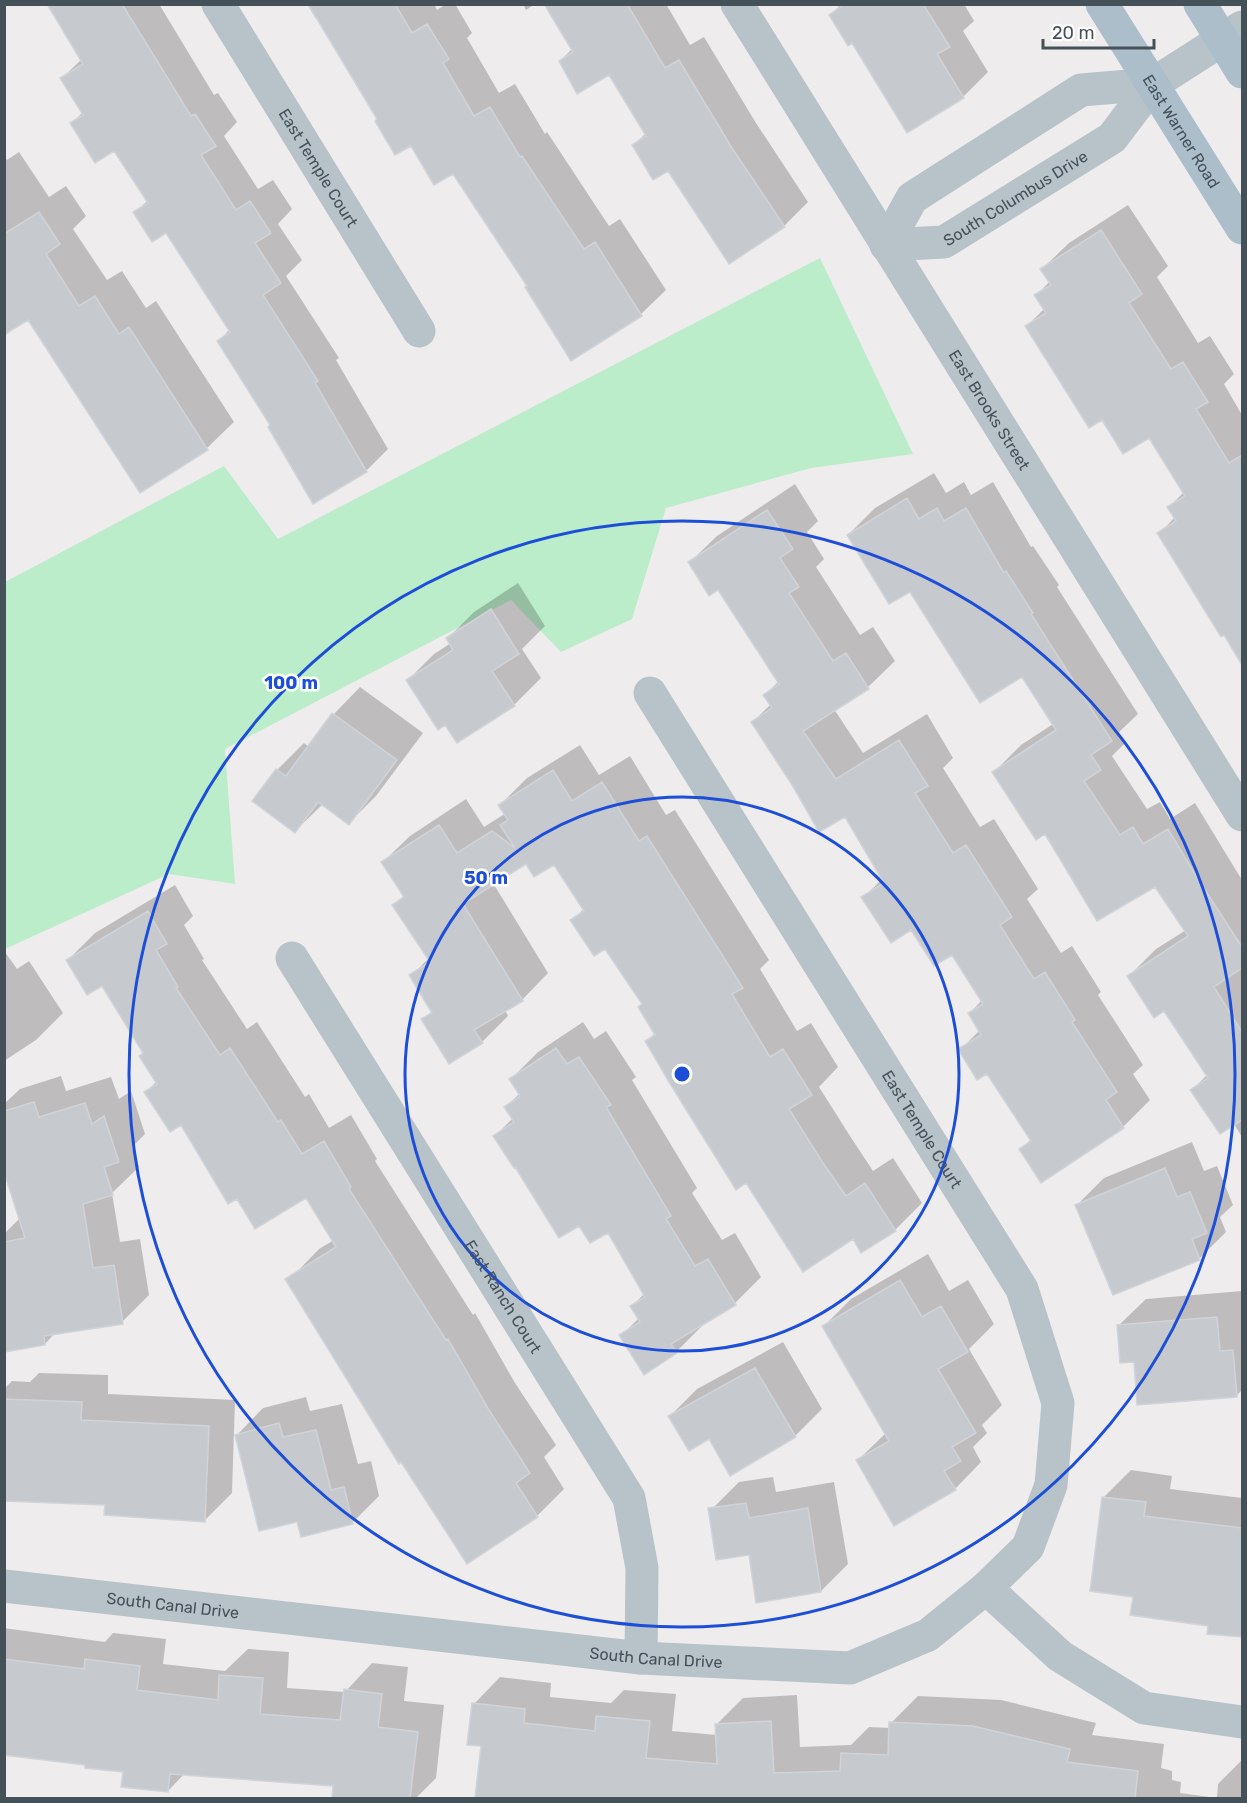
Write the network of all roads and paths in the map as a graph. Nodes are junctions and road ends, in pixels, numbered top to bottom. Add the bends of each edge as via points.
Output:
1 (218, 4) edge
2 (737, 4) edge
3 (1102, 4) edge
4 (1200, 4) edge
5 (1232, 34) edge
6 (1242, 72) edge
7 (1153, 84) junction
8 (1242, 228) edge
9 (886, 245) junction
10 (419, 331) dead end
11 (650, 693) dead end
12 (1242, 815) edge
13 (292, 958) dead end
14 (4, 1586) edge
15 (986, 1588) junction
16 (641, 1658) junction
17 (1242, 1722) edge

1 - 10 street, East Temple Court
2 - 9 street, East Brooks Street
3 - 7 main road, East Warner Road
4 - 5 main road
5 - 6 main road
5 - 7 street, South Columbus Drive
7 - 8 main road, East Warner Road
7 - 9 street, South Columbus Drive via 1112,138 944,242
7 - 9 street, South Columbus Drive via 1081,90 912,198
9 - 12 street, East Brooks Street
11 - 15 street, East Temple Court via 1022,1289 1058,1403 1051,1485 1028,1547
13 - 16 street, East Ranch Court via 629,1498 642,1568
14 - 16 street, South Canal Drive
15 - 16 street, South Canal Drive via 928,1635 850,1668
15 - 17 street via 1060,1656 1144,1708

